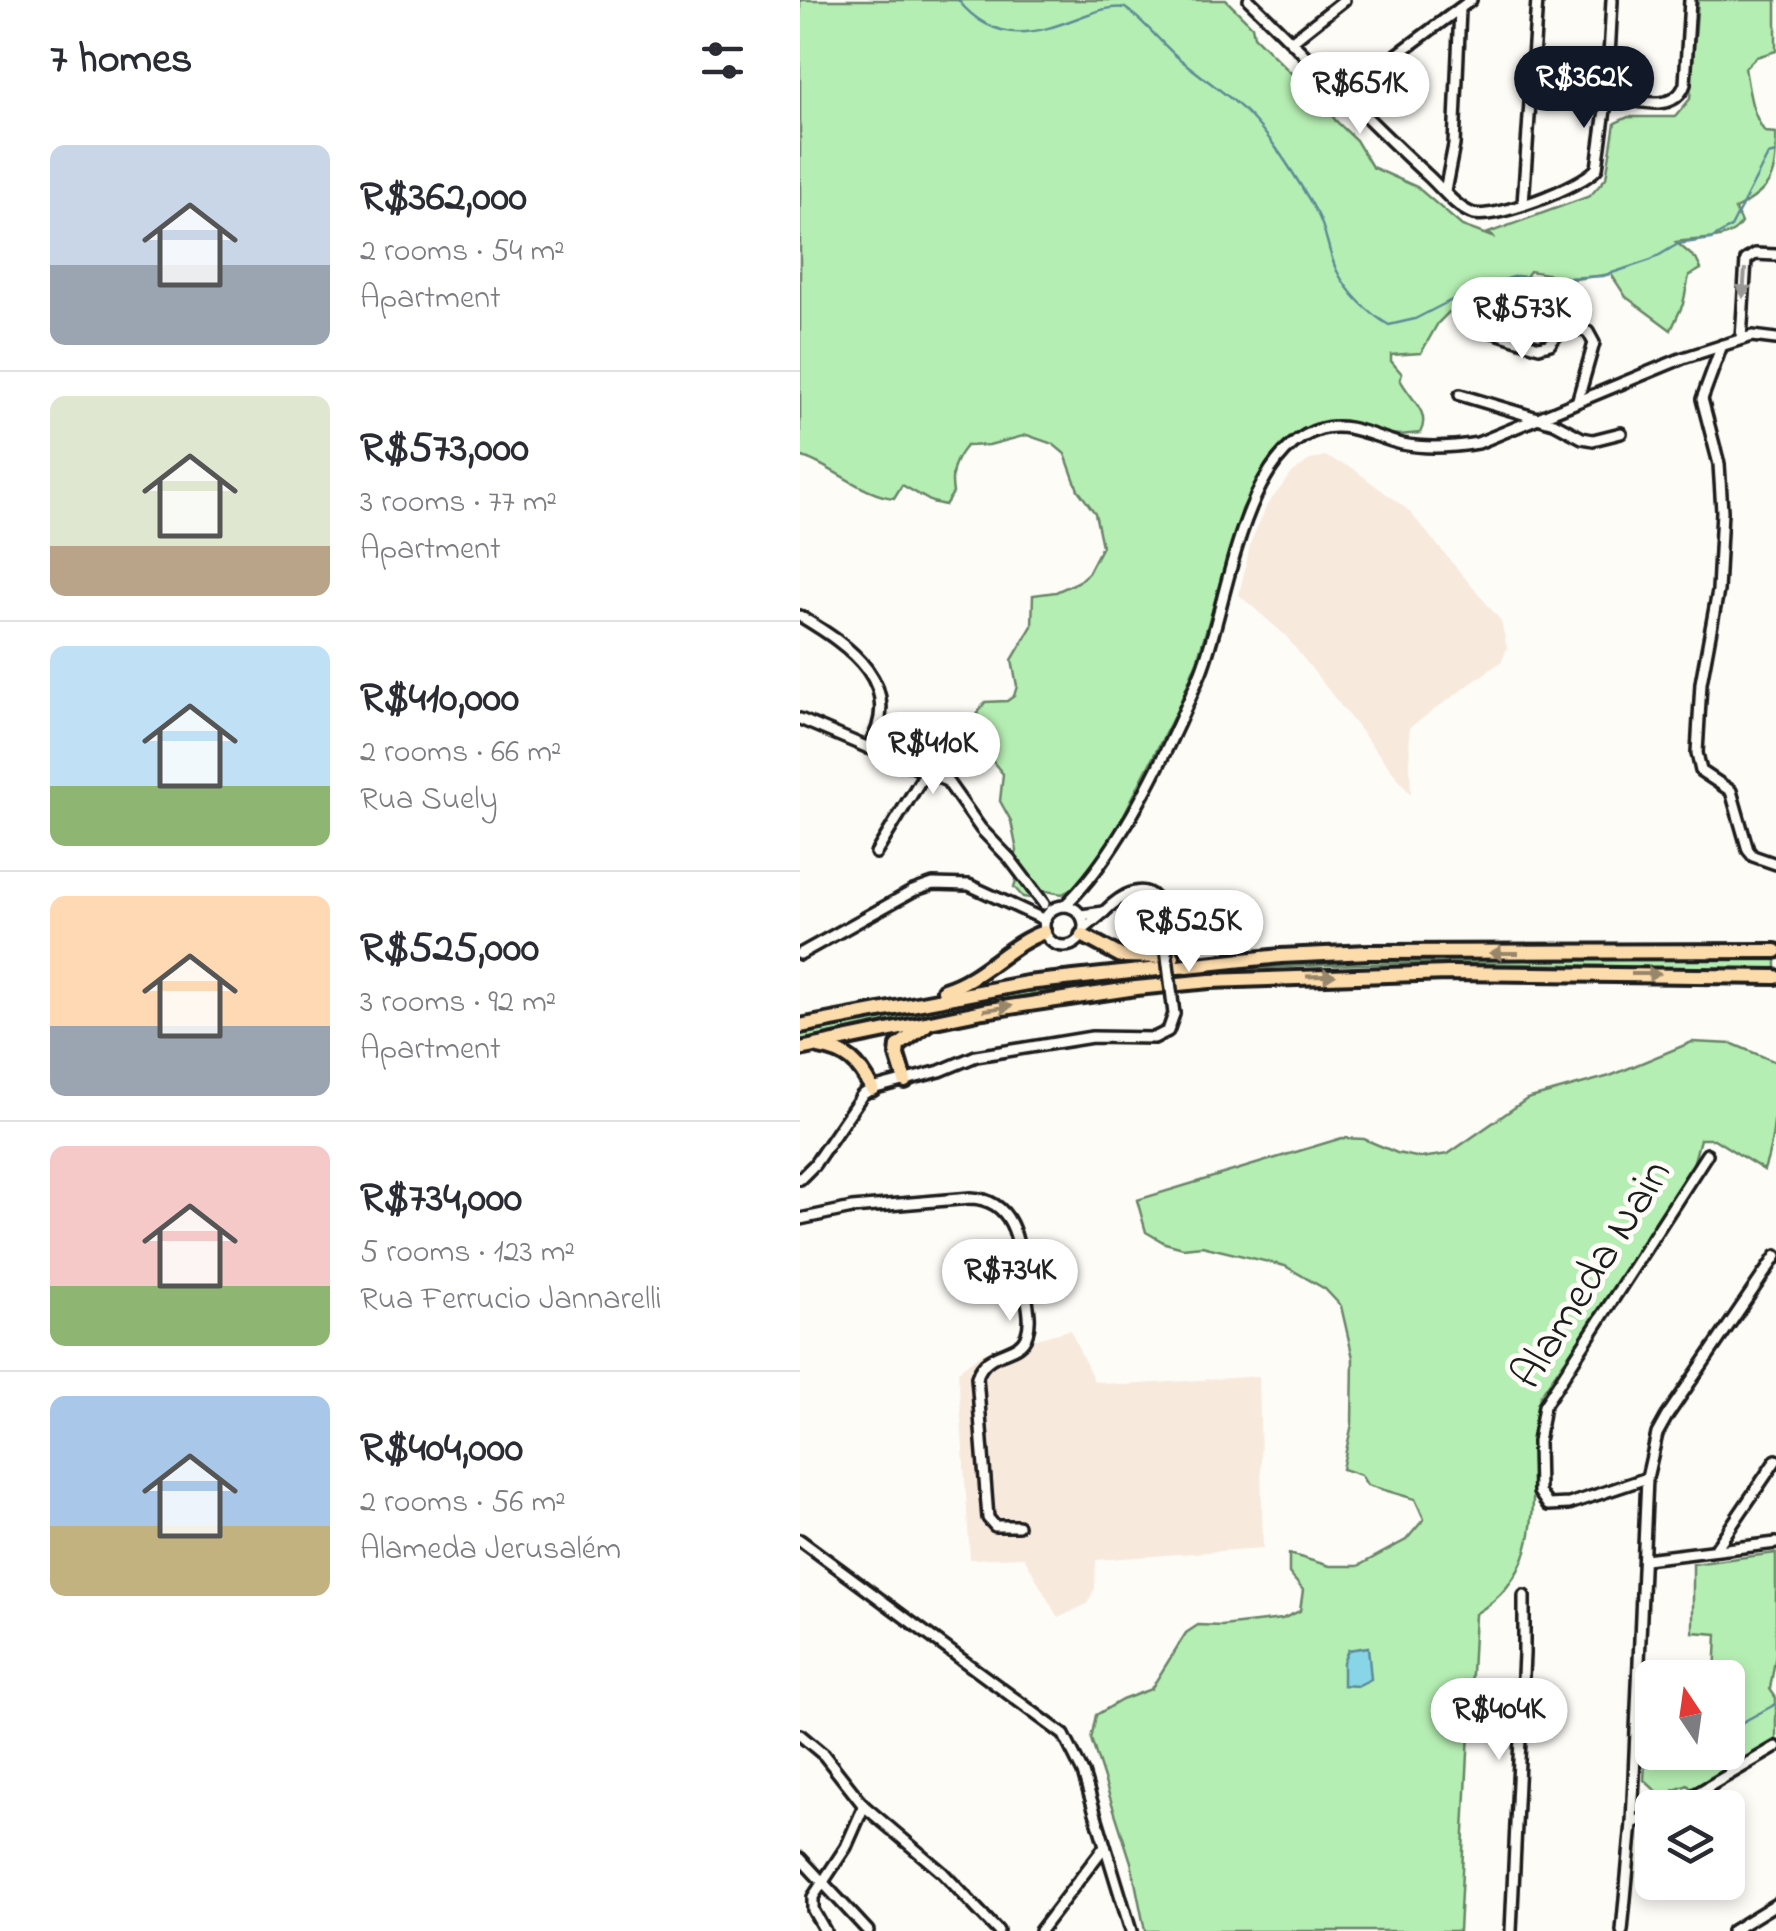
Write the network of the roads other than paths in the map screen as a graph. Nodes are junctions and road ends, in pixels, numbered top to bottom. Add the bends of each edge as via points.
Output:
1 (1249, 0) edge
2 (1344, 0) edge
3 (1471, 0) edge
4 (1536, 0) edge
5 (1612, 0) edge
6 (1690, 0) edge
7 (1460, 9) junction
8 (1292, 41) junction
9 (1344, 94) junction
10 (1607, 95) junction
11 (1446, 191) junction
12 (1523, 204) junction
13 (1776, 255) edge
14 (1471, 325) dead end
15 (1741, 338) junction
16 (1776, 339) edge
17 (1722, 345) junction
18 (1460, 395) dead end
19 (1578, 399) junction
20 (1535, 418) junction
21 (1621, 433) dead end
22 (800, 616) edge
23 (800, 720) edge
24 (868, 748) junction
25 (926, 773) junction
26 (876, 853) dead end
27 (1776, 864) edge
28 (1083, 889) junction
29 (1061, 907) junction
30 (1104, 912) junction
31 (1080, 915) junction
32 (1045, 917) junction
33 (1083, 932) junction
34 (1776, 951) edge
35 (800, 954) edge
36 (1281, 956) junction
37 (1776, 977) edge
38 (937, 1020) junction
39 (820, 1022) junction
40 (800, 1026) edge
41 (806, 1048) edge
42 (905, 1081) junction
43 (872, 1089) junction
44 (1707, 1154) dead end
45 (800, 1178) edge
46 (800, 1219) edge
47 (1776, 1256) edge
48 (1776, 1460) edge
49 (1647, 1478) junction
50 (1018, 1526) dead end
51 (800, 1540) edge
52 (1776, 1543) edge
53 (1716, 1550) junction
54 (1645, 1558) junction
55 (1524, 1596) dead end
56 (800, 1735) edge
57 (1776, 1748) edge
58 (1703, 1790) edge
59 (864, 1806) junction
60 (1635, 1821) edge
61 (1632, 1822) junction
62 (1105, 1846) junction
63 (800, 1858) edge
64 (822, 1881) junction
65 (1776, 1904) edge
66 (825, 1931) edge
67 (868, 1931) edge
68 (998, 1931) edge
69 (1040, 1931) edge
70 (1132, 1931) edge
71 (1511, 1931) edge
72 (1622, 1931) edge
73 (1732, 1931) edge

1 - 8 street
2 - 8 street
3 - 7 street
4 - 12 street
5 - 10 street
6 - 10 street via 1680,94 1664,104
7 - 9 street
7 - 11 street
8 - 9 street
9 - 11 street
10 - 12 street via 1594,173
11 - 12 street via 1478,216
13 -> 15 street via 1746,260
14 - 19 street via 1544,347 1561,329 1593,338
15 - 16 street
15 - 17 street
17 - 19 street
17 - 27 street via 1702,398 1719,464 1722,543 1697,754 1702,771 1731,791 1748,850
18 - 20 street
19 - 20 street
20 - 21 street via 1582,438
20 - 28 street via 1455,446 1404,444 1342,426 1295,442 1244,522 1212,642 1184,712
22 - 24 street via 847,647 870,674 884,706
23 - 24 street
24 - 25 street
25 - 26 street
25 - 32 street via 947,781 1010,859
28 - 29 street
28 - 31 street
29 - 31 street
29 - 32 street
30 - 31 street
30 - 33 street
30 - 42 street, bridge via 1138,890 1159,904 1174,1014 1168,1031 1154,1038 1092,1037 986,1054
31 - 33 street
32 - 33 street via 1051,942 1074,944
32 - 35 street via 984,890 933,884
32 - 39 highway via 1031,936 954,987
33 - 36 highway via 1122,956
34 -> 36 highway
36 - 39 highway via 1027,983
38 -> 37 highway via 1136,988 1267,978
38 - 41 highway
38 - 42 highway via 899,1043
39 - 40 highway
41 - 43 highway via 842,1051
42 - 43 street
43 - 45 street
44 - 49 street, Alameda Nain via 1544,1406 1538,1442 1542,1500 1555,1506
46 - 50 street via 971,1198 1006,1214 1018,1244 1028,1332 1018,1346 991,1356 977,1377 988,1518 995,1526
47 - 49 street via 1667,1416
48 - 53 street
49 - 54 street
51 - 62 street via 1064,1736
52 - 53 street
53 - 54 street
54 - 61 street
55 - 71 street
56 - 59 street
57 - 58 street
59 - 64 street
59 - 68 street
60 - 61 street
61 - 72 street
62 - 69 street
62 - 70 street
63 - 64 street
64 - 66 street via 812,1904
64 - 67 street
65 - 73 street

